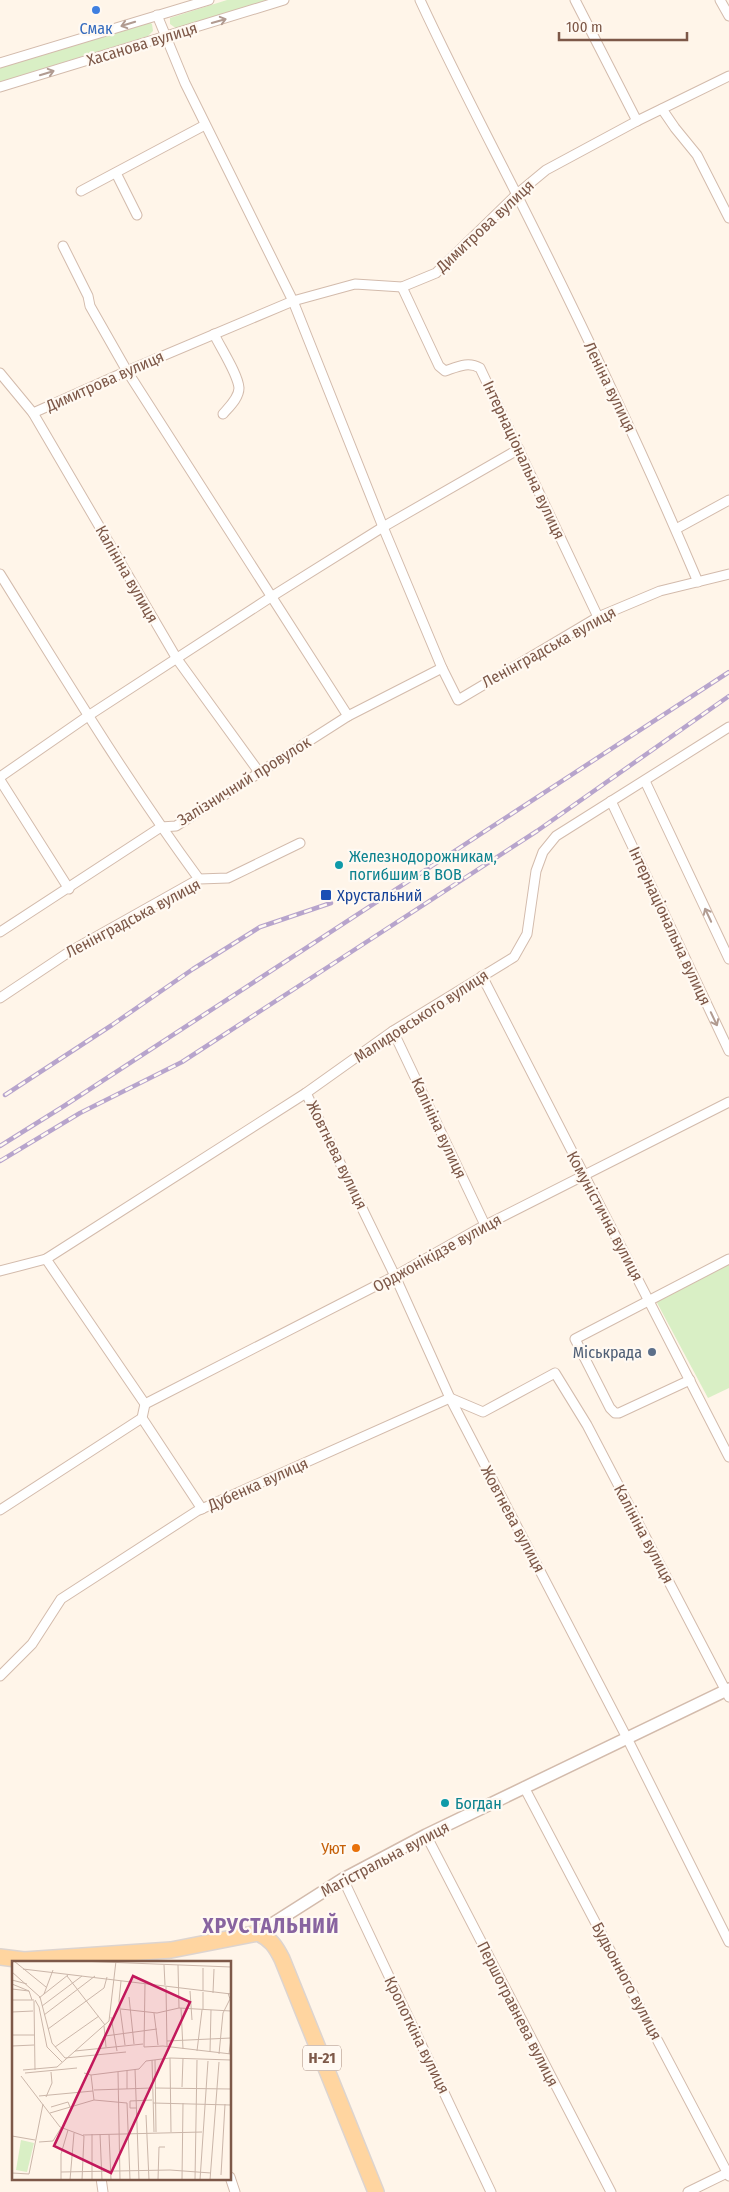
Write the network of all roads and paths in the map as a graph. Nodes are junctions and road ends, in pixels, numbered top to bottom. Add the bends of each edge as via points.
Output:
1 (208, 0) edge
2 (284, 0) edge
3 (420, 0) edge
4 (575, 0) edge
5 (720, 0) edge
6 (157, 15) junction
7 (729, 16) edge
8 (166, 36) junction
9 (0, 63) edge
10 (729, 76) edge
11 (0, 87) edge
12 (662, 109) junction
13 (637, 121) junction
14 (205, 125) junction
15 (116, 173) junction
16 (81, 191) dead end
17 (517, 194) junction
18 (137, 215) dead end
19 (729, 218) edge
20 (63, 246) dead end
21 (402, 287) junction
22 (293, 301) junction
23 (214, 334) junction
24 (127, 370) junction
25 (0, 373) edge
26 (33, 413) junction
27 (223, 414) dead end
28 (519, 449) junction
29 (729, 500) edge
30 (383, 527) junction
31 (676, 529) junction
32 (0, 574) edge
33 (729, 574) edge
34 (698, 582) junction
35 (271, 597) junction
36 (598, 616) junction
37 (177, 659) junction
38 (442, 668) junction
39 (88, 716) junction
40 (348, 716) junction
41 (729, 727) edge
42 (259, 772) junction
43 (0, 778) edge
44 (645, 781) junction
45 (611, 801) junction
46 (161, 827) junction
47 (300, 843) dead end
48 (199, 879) junction
49 (69, 888) junction
50 (0, 932) edge
51 (729, 960) edge
52 (482, 976) junction
53 (0, 998) edge
54 (393, 1031) junction
55 (729, 1051) edge
56 (306, 1093) junction
57 (729, 1102) edge
58 (583, 1175) junction
59 (485, 1225) junction
60 (46, 1258) junction
61 (729, 1259) edge
62 (0, 1271) edge
63 (395, 1276) junction
64 (649, 1299) junction
65 (690, 1380) junction
66 (450, 1398) junction
67 (145, 1404) junction
68 (142, 1418) junction
69 (729, 1457) edge
70 (202, 1509) junction
71 (0, 1510) edge
72 (0, 1676) edge
73 (728, 1692) edge
74 (627, 1738) junction
75 (524, 1787) junction
76 (426, 1835) junction
77 (343, 1879) junction
78 (258, 1932) junction
79 (729, 1942) edge
80 (0, 1950) edge
81 (0, 1957) edge
82 (145, 1957) edge
83 (69, 1959) edge
84 (24, 1960) junction
85 (728, 2174) edge
86 (231, 2179) edge
87 (236, 2192) edge
88 (376, 2192) edge
89 (491, 2192) edge
90 (611, 2192) edge
91 (688, 2192) edge

1 - 6 street, Хасанова вулиця
8 -> 2 street, Хасанова вулиця
3 - 17 street, Леніна вулиця via 457,80
4 - 13 street
5 - 7 street
6 - 8 street
6 -> 9 street, Хасанова вулиця
11 -> 8 street, Хасанова вулиця
8 - 14 street
10 - 12 street, Димитрова вулиця
12 - 13 street, Димитрова вулиця
12 - 19 street via 697,155
13 - 17 street, Димитрова вулиця via 546,170
14 - 15 street
14 - 22 street
15 - 16 street
15 - 18 street
17 - 21 street, Димитрова вулиця via 436,273
17 - 31 street, Леніна вулиця via 613,390
20 - 24 street via 90,306
21 - 22 street, Димитрова вулиця via 355,284
21 - 28 street, Інтернаціональна вулиця via 439,366 445,371 462,365 474,364 480,368
22 - 23 street, Димитрова вулиця
22 - 30 street
23 - 24 street, Димитрова вулиця
23 - 27 street via 239,389
24 - 26 street, Димитрова вулиця
24 - 35 street
25 - 26 street, Калініна вулиця
26 - 37 street, Калініна вулиця
28 - 30 street
28 - 36 street, Інтернаціональна вулиця
29 - 31 street
30 - 35 street
30 - 38 street
31 - 34 street, Леніна вулиця
32 - 39 street
33 - 34 street, Ленінградська вулиця
34 - 36 street, Ленінградська вулиця via 660,591
35 - 37 street
35 - 40 street
36 - 38 street, Ленінградська вулиця via 458,700
37 - 39 street
37 - 42 street, Калініна вулиця
38 - 40 street, Залізничний провулок
39 - 43 street
39 - 46 street
40 - 42 street, Залізничний провулок
41 - 44 street, Малидовського вулиця
42 - 46 street, Залізничний провулок via 176,826
43 - 49 street
44 - 45 street, Малидовського вулиця
51 -> 44 street
45 - 52 street, Малидовського вулиця via 556,836 543,852 536,870 527,934 514,956
45 -> 55 street, Інтернаціональна вулиця
46 - 48 street
46 - 49 street, Залізничний провулок
47 - 48 street, Ленінградська вулиця via 228,878
48 - 53 street, Ленінградська вулиця via 69,952
49 - 50 street, Залізничний провулок
52 - 54 street, Малидовського вулиця
52 - 58 street, Комуністична вулиця
54 - 56 street, Малидовського вулиця
54 - 59 street, Калініна вулиця
56 - 60 street, Малидовського вулиця
56 - 63 street, Жовтнева вулиця
57 - 58 street, Орджонікідзе вулиця
58 - 59 street, Орджонікідзе вулиця
58 - 64 street, Комуністична вулиця
59 - 63 street, Орджонікідзе вулиця
60 - 62 street, Малидовського вулиця
60 - 67 street
61 - 64 street
63 - 66 street, Жовтнева вулиця
63 - 67 street, Орджонікідзе вулиця
64 - 65 street, Комуністична вулиця
64 - 65 street via 576,1339 610,1408 619,1413
65 - 69 street, Комуністична вулиця
66 - 70 street, Дубенка вулиця
66 - 73 street, Калініна вулиця via 483,1412 555,1373 587,1425
66 - 74 street, Жовтнева вулиця
67 - 68 street
68 - 70 street
68 - 71 street
70 - 72 street, Дубенка вулиця via 61,1599 32,1644
73 - 74 street, Магістральна вулиця
74 - 75 street, Магістральна вулиця
74 - 79 street, Жовтнева вулиця
75 - 76 street, Магістральна вулиця
75 - 85 street, Будьонного вулиця
76 - 77 street, Магістральна вулиця
76 - 90 street, Першотравнева вулиця
77 - 78 street, Магістральна вулиця
77 - 89 street, Кропоткіна вулиця
78 - 82 main road, Магістральна вулиця
78 - 88 main road, Н-21 via 275,1946 282,1960
80 - 84 main road, Магістральна вулиця
81 - 84 main road, Магістральна вулиця
82 - 83 main road, Магістральна вулиця
83 - 84 main road, Магістральна вулиця
85 - 91 street
86 - 87 street

